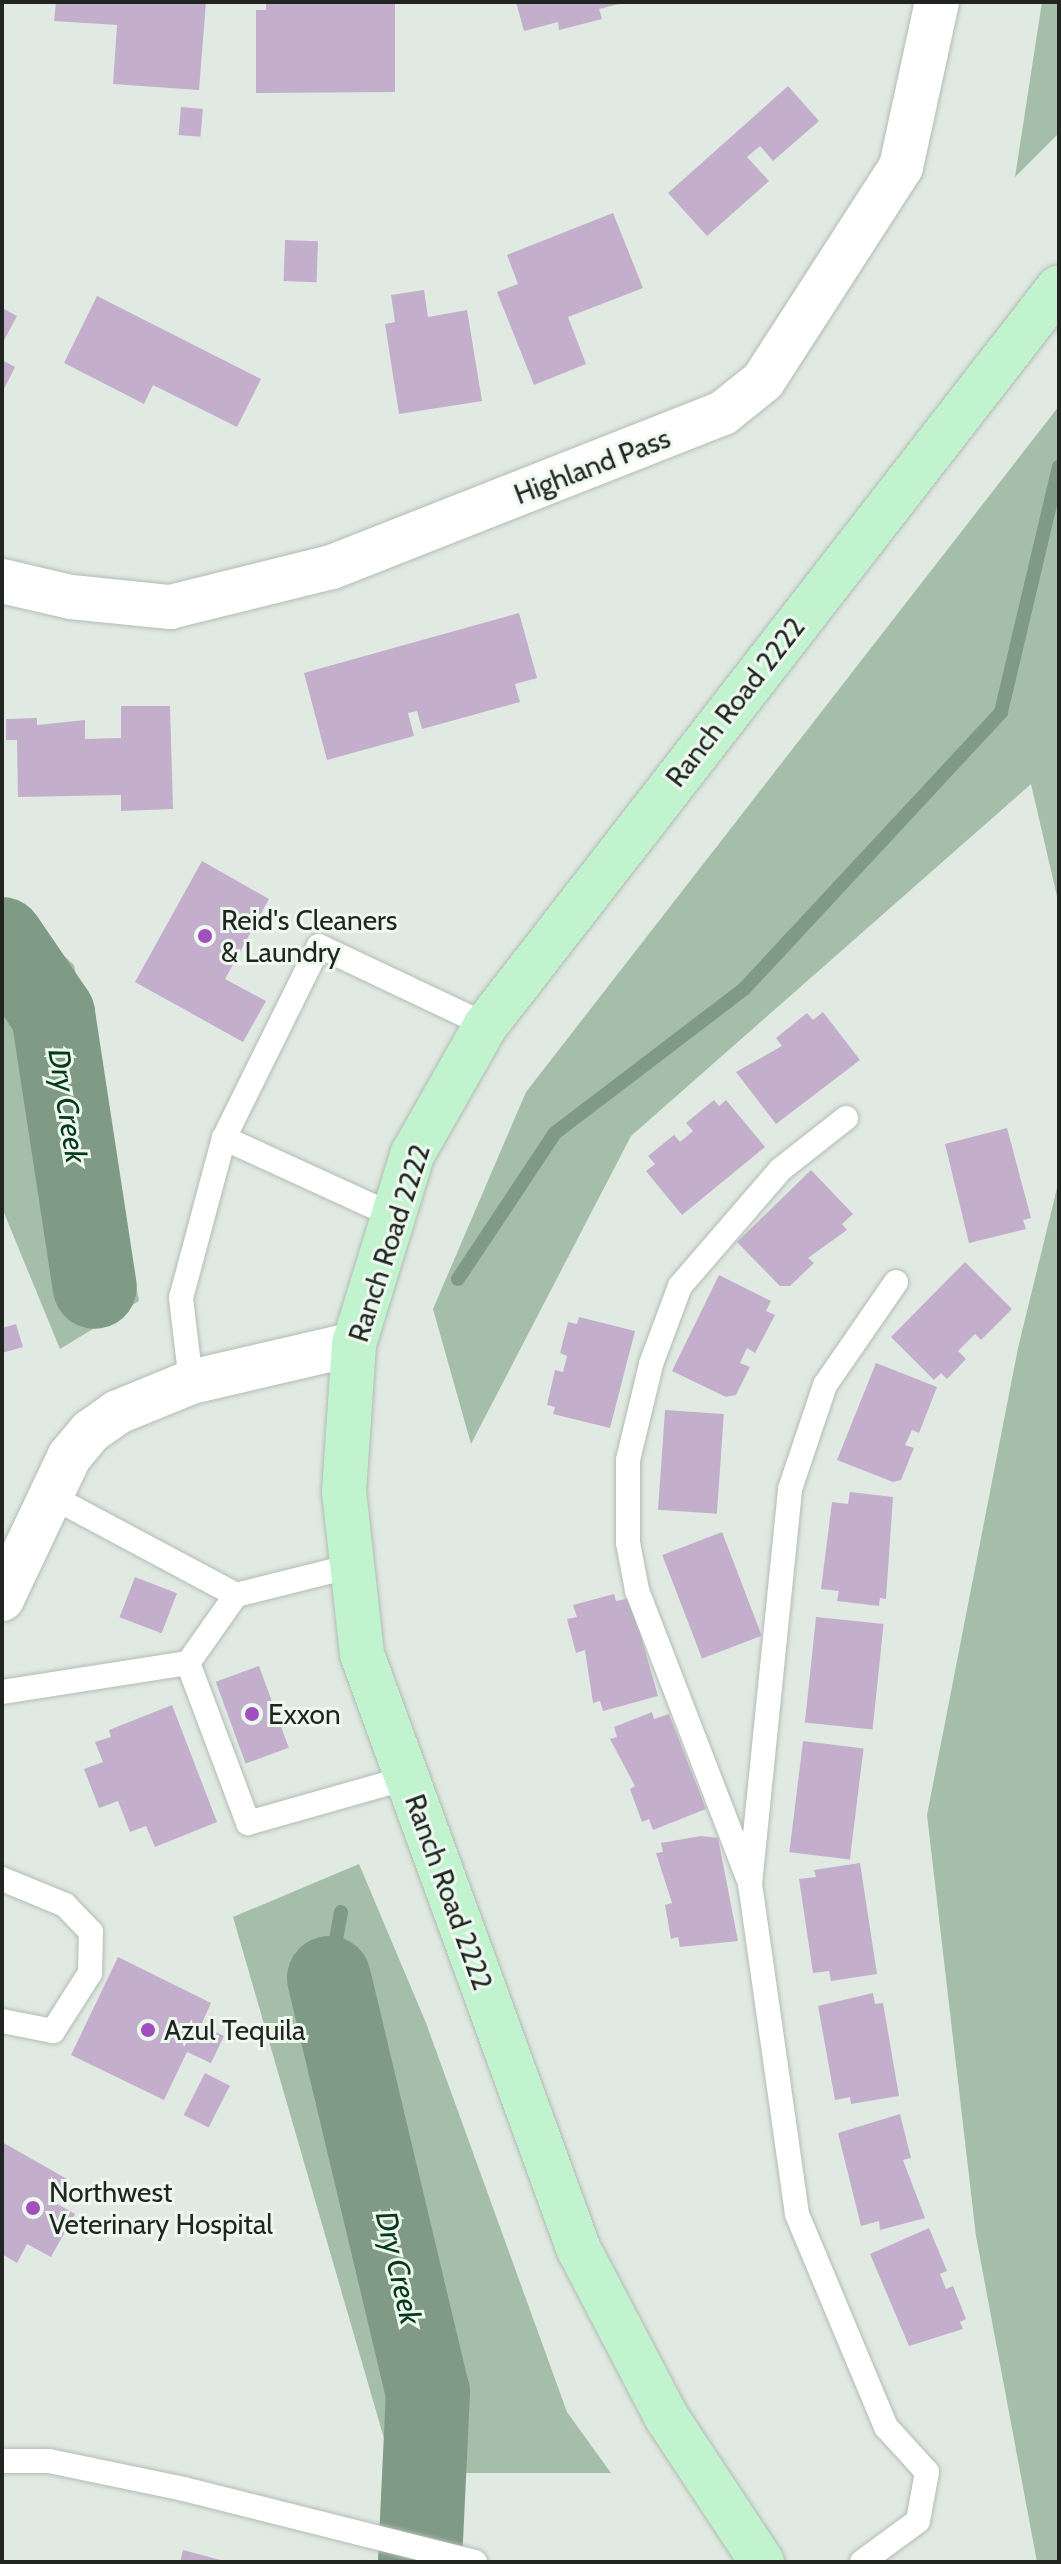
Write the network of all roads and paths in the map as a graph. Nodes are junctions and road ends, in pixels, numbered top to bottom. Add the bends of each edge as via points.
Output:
1 (937, 2) edge
2 (1059, 287) edge
3 (2, 581) edge
4 (486, 1025) junction
5 (846, 1118) dead end
6 (224, 1138) junction
7 (392, 1215) junction
8 (896, 1282) dead end
9 (354, 1344) junction
10 (191, 1382) junction
11 (49, 1495) junction
12 (352, 1566) junction
13 (236, 1595) junction
14 (2, 1599) edge
15 (188, 1663) junction
16 (2, 1692) edge
17 (407, 1778) junction
18 (2, 1879) edge
19 (750, 1884) junction
20 (2, 2021) edge
21 (2, 2461) edge
22 (475, 2562) edge
23 (762, 2562) edge
24 (862, 2562) edge

1 - 3 street, Highland Pass via 901,167 763,381 723,413 332,567 170,607 71,597
2 - 4 main road, Ranch Road 2222
4 - 6 lane via 319,946
4 - 7 main road, Ranch Road 2222 via 412,1155
5 - 19 lane via 780,1170 680,1286 651,1364 628,1460 628,1543 637,1590
6 - 7 lane
6 - 10 lane via 181,1298
7 - 9 main road, Ranch Road 2222
8 - 19 lane via 825,1385 790,1489
9 - 10 street
9 - 12 main road, Ranch Road 2222 via 344,1492
10 - 11 street via 118,1412 91,1431
11 - 13 lane
11 - 14 street
12 - 13 lane
12 - 17 main road, Ranch Road 2222 via 362,1654
13 - 15 lane
15 - 16 lane
15 - 17 lane via 248,1823
17 - 23 main road, Ranch Road 2222 via 579,2250 667,2418
18 - 20 lane via 65,1905 91,1932 90,1973 53,2031 19,2029
19 - 24 lane via 797,2214 886,2427 927,2472 918,2521
21 - 22 lane via 49,2461

